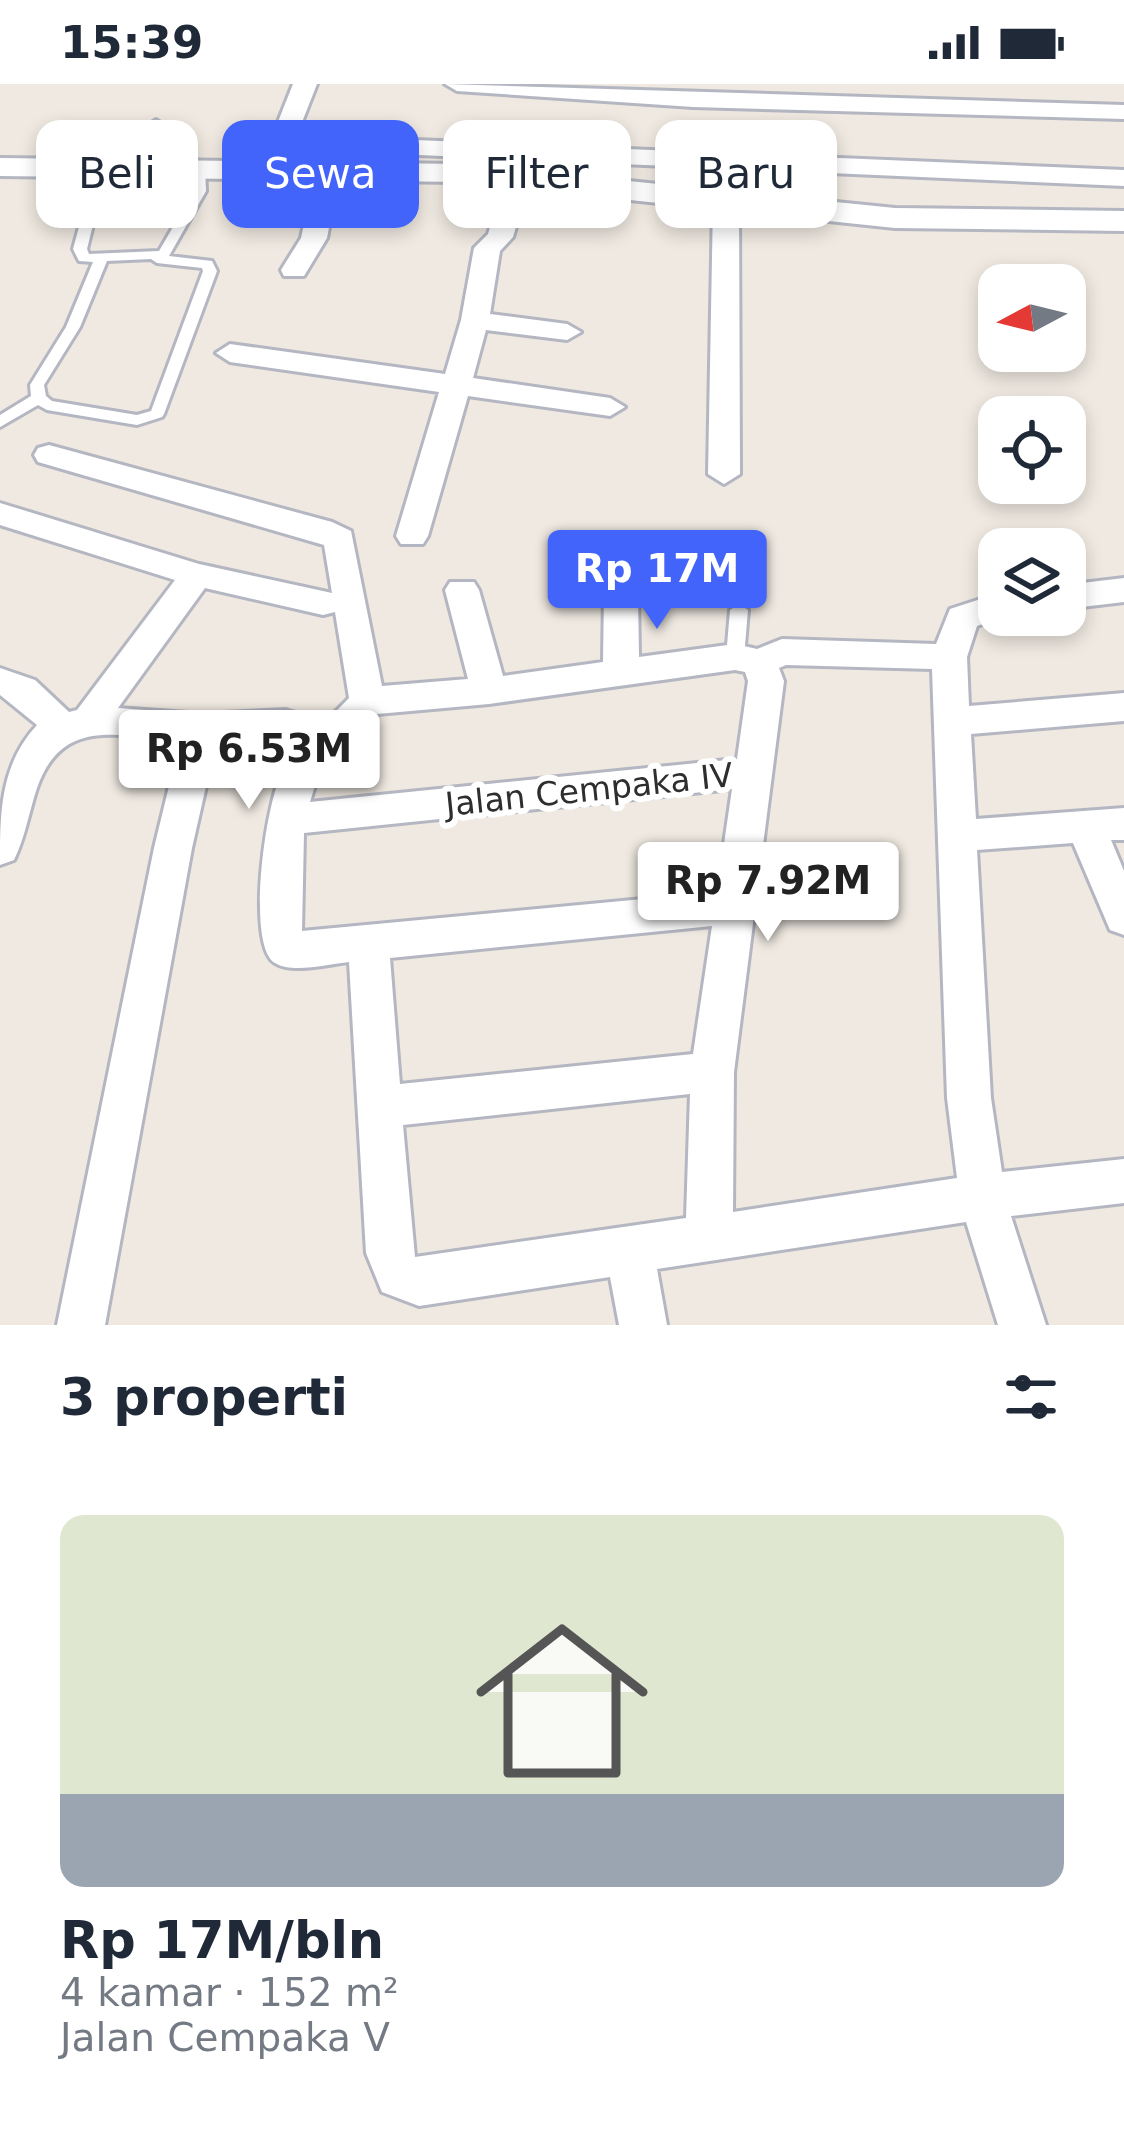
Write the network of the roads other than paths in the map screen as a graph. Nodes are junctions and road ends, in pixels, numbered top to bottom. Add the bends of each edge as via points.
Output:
1 (305, 84) edge
2 (457, 84) edge
3 (547, 87) edge
4 (1124, 112) edge
5 (684, 120) edge
6 (778, 120) edge
7 (655, 124) edge
8 (837, 141) edge
9 (0, 167) edge
10 (36, 167) edge
11 (199, 168) joint
12 (222, 168) edge
13 (1124, 178) edge
14 (837, 212) edge
15 (1124, 220) edge
16 (85, 228) edge
17 (316, 228) edge
18 (503, 228) edge
19 (726, 228) edge
20 (100, 259) junction
21 (157, 259) junction
22 (294, 270) dead end
23 (475, 320) junction
24 (567, 332) dead end
25 (230, 353) dead end
26 (454, 387) junction
27 (39, 398) junction
28 (610, 407) dead end
29 (0, 422) edge
30 (49, 455) dead end
31 (724, 473) dead end
32 (0, 514) edge
33 (412, 536) dead end
34 (196, 574) junction
35 (462, 590) dead end
36 (1124, 590) edge
37 (621, 592) dead end
38 (1086, 595) edge
39 (739, 610) dead end
40 (339, 611) junction
41 (978, 612) edge
42 (949, 656) junction
43 (748, 660) junction
44 (622, 673) junction
45 (0, 681) edge
46 (489, 691) junction
47 (367, 700) junction
48 (1124, 707) edge
49 (955, 721) junction
50 (286, 724) dead end
51 (75, 725) junction
52 (201, 728) junction
53 (751, 772) junction
54 (285, 820) junction
55 (1105, 825) edge
56 (960, 836) junction
57 (0, 849) edge
58 (734, 907) junction
59 (1124, 918) edge
60 (368, 943) junction
61 (712, 1072) junction
62 (381, 1107) junction
63 (1124, 1180) edge
64 (982, 1196) junction
65 (709, 1237) junction
66 (630, 1252) junction
67 (81, 1325) edge
68 (643, 1325) edge
69 (1022, 1325) edge

1 - 7 street via 282,142
2 - 3 street
3 - 5 street
4 - 6 street
8 - 13 street
9 - 10 street
11 - 12 street
11 - 21 lane via 200,190
14 - 15 street
16 - 20 lane via 84,258
17 - 22 street
18 - 23 street via 487,248
19 - 31 street
20 - 21 lane
20 - 27 lane via 73,327 37,385
21 - 27 lane via 207,264 210,271 157,413 137,420
23 - 24 street
23 - 26 street
25 - 26 street
26 - 28 street
26 - 33 street
27 - 29 lane
30 - 40 street via 339,539
32 - 34 street
34 - 40 street
34 - 51 street
35 - 46 street
36 - 38 street
37 - 44 street
39 - 43 lane
40 - 47 street
41 - 42 street via 962,618
42 - 43 street via 782,652
42 - 49 street
43 - 44 street
43 - 53 street via 766,681
44 - 46 street
45 - 51 street
46 - 47 street
47 - 54 street via 298,776
48 - 49 street
49 - 56 street
50 - 52 street
51 - 52 street
51 - 57 street via 46,738 31,761
52 - 67 street
53 - 54 street, Jalan Cempaka IV
53 - 58 street
54 - 60 street via 281,943 287,950
55 - 56 street
55 - 59 street
56 - 64 street via 969,1098
58 - 60 street
58 - 61 street
60 - 62 street
61 - 62 street
61 - 65 street
62 - 66 street via 390,1253 399,1275 419,1282
63 - 64 street
64 - 65 street
64 - 69 street
65 - 66 street
66 - 68 street

